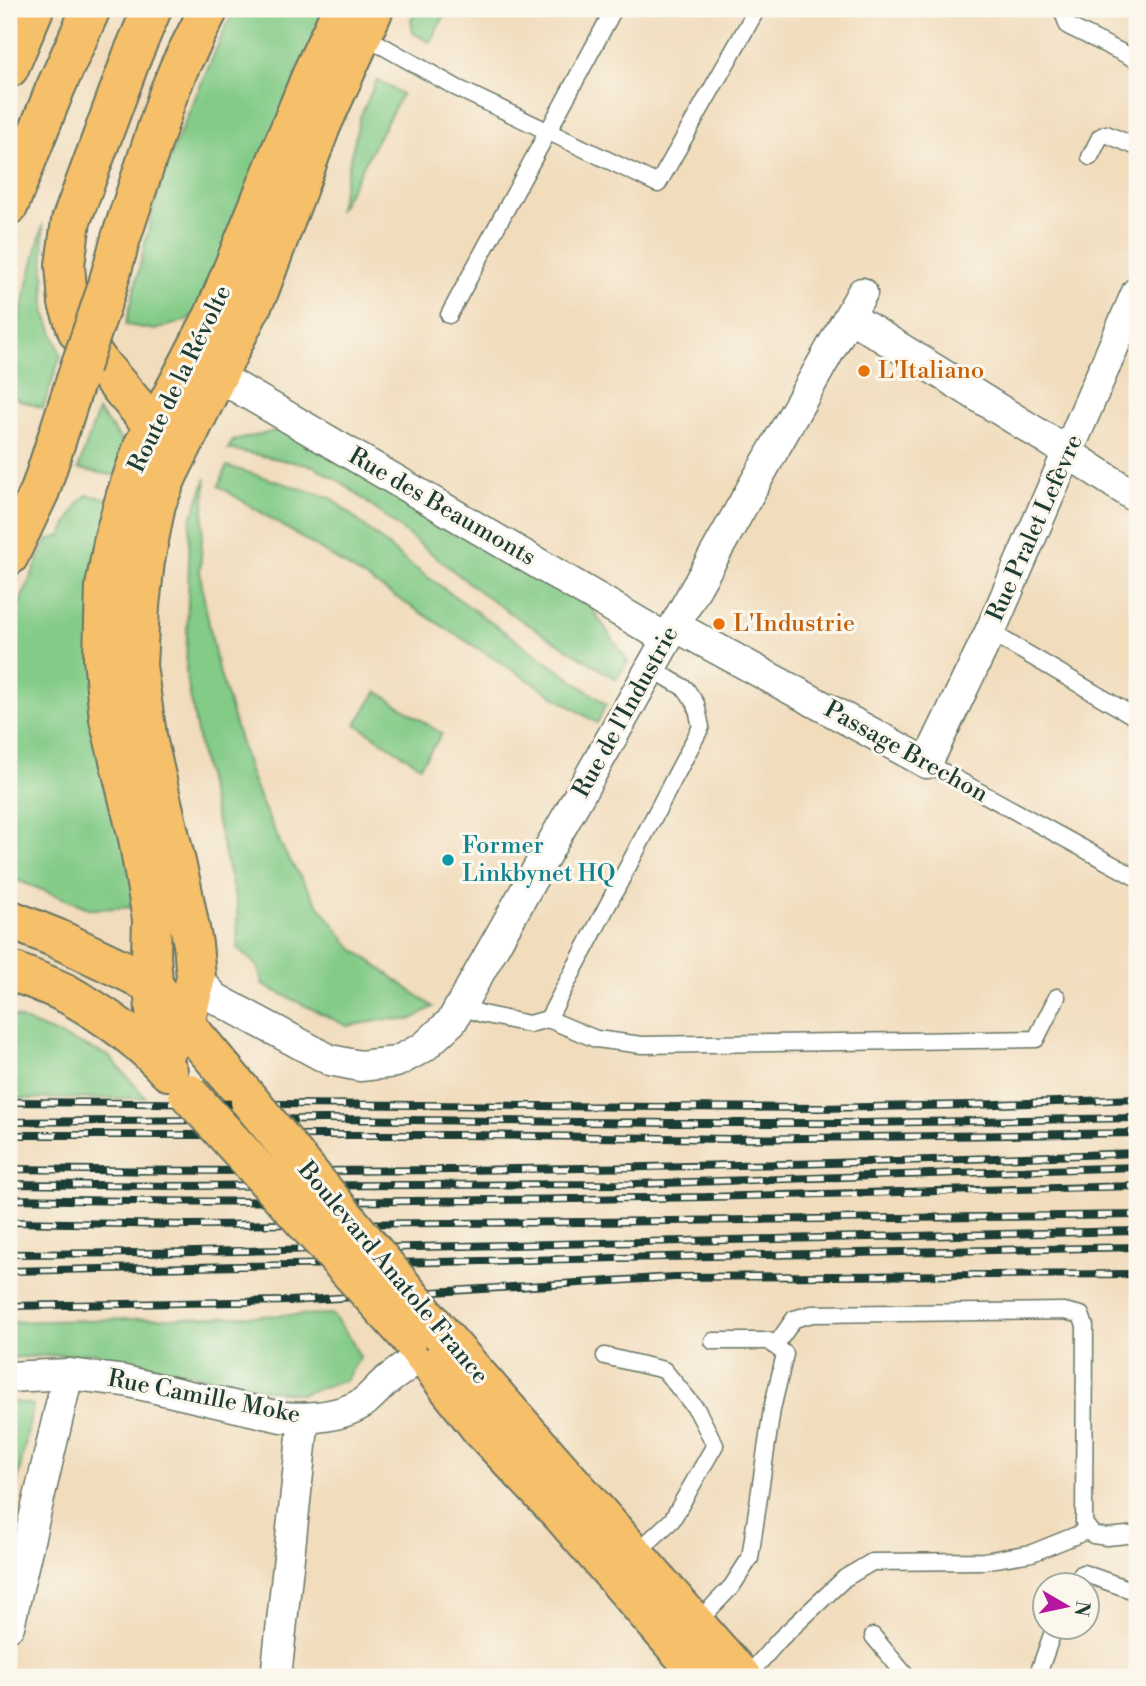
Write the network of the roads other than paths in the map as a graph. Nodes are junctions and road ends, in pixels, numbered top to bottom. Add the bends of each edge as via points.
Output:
1 (34, 9) edge
2 (91, 9) edge
3 (152, 9) edge
4 (209, 9) edge
5 (614, 9) edge
6 (757, 9) edge
7 (1064, 9) edge
8 (360, 17) edge
9 (1137, 60) edge
10 (9, 68) edge
11 (1137, 148) edge
12 (1090, 157) dead end
13 (9, 205) edge
14 (1137, 292) edge
15 (449, 315) dead end
16 (216, 375) junction
17 (155, 428) junction
18 (1068, 453) junction
19 (168, 475) junction
20 (1137, 498) edge
21 (9, 556) edge
22 (990, 632) junction
23 (671, 633) junction
24 (651, 668) junction
25 (1137, 718) edge
26 (927, 763) junction
27 (1137, 878) edge
28 (9, 919) edge
29 (9, 970) edge
30 (196, 977) junction
31 (154, 987) junction
32 (1057, 998) dead end
33 (460, 1006) junction
34 (548, 1019) junction
35 (185, 1024) junction
36 (156, 1058) junction
37 (713, 1341) dead end
38 (424, 1343) junction
39 (775, 1346) junction
40 (605, 1356) dead end
41 (68, 1374) junction
42 (9, 1377) edge
43 (304, 1418) junction
44 (1089, 1530) junction
45 (1137, 1534) edge
46 (635, 1555) junction
47 (1100, 1579) edge
48 (1137, 1592) edge
49 (693, 1623) junction
50 (9, 1626) edge
51 (873, 1636) dead end
52 (1050, 1640) edge
53 (276, 1677) edge
54 (702, 1677) edge
55 (743, 1677) edge
56 (907, 1677) edge
57 (1037, 1677) edge

1 - 10 main road
2 - 13 main road
3 - 17 main road via 72,221 65,265 68,303 77,330
4 - 21 main road, bridge via 168,95 40,491
5 - 15 lane
6 - 8 lane via 658,184 457,88
7 - 9 lane via 1068,26
8 - 16 main road, Route de la Révolte via 259,291
8 - 17 main road, Route de la Révolte via 314,69 214,315
11 - 12 lane via 1106,134 1100,136
14 - 18 street, Rue Pralet Lefèvre
16 - 19 main road, Route de la Révolte
16 - 23 street, Rue des Beaumonts
17 - 19 main road via 167,452
17 - 31 main road, Route de la Révolte via 144,444 114,537 103,657 110,719 150,907
18 - 20 street
18 - 22 street, Rue Pralet Lefèvre
18 - 23 street, Rue de l'Industrie via 856,305
19 - 30 main road, Route de la Révolte via 156,504 145,561 137,666
22 - 25 lane
22 - 26 street, Rue Pralet Lefèvre
23 - 24 street, Rue de l'Industrie
23 - 26 street, Passage Brechon
24 - 33 street, Rue de l'Industrie
24 - 34 lane via 686,689 696,704 701,727
26 - 27 lane, Passage Brechon
28 - 31 main road, Boulevard Anatole France
29 - 36 main road, Boulevard Anatole France via 67,994 115,1023
30 - 33 street, Rue de l'Industrie via 215,998 330,1060 360,1066 396,1062 424,1047 452,1021
30 - 35 main road, Route de la Révolte
31 - 35 main road, Boulevard Anatole France
31 - 36 main road, Route de la Révolte
32 - 34 lane via 1036,1039 642,1045 596,1039
33 - 34 lane via 529,1024
35 - 36 main road
35 - 38 main road, Boulevard Anatole France, bridge via 250,1101
36 - 38 main road, Boulevard Anatole France, bridge
37 - 39 lane via 769,1340
38 - 43 street, Rue Camille Moke via 359,1405
38 - 46 main road, Boulevard Anatole France
38 - 54 main road, Boulevard Anatole France via 480,1428 562,1514
39 - 44 lane via 794,1319 812,1314 1064,1311 1081,1315 1085,1326 1084,1523
39 - 49 lane via 785,1354 772,1409 750,1558 732,1586
40 - 46 lane via 664,1370 696,1410 715,1446 672,1520
41 - 42 street, Rue Camille Moke
41 - 43 street, Rue Camille Moke via 125,1381
41 - 50 street
43 - 53 street
44 - 45 lane via 1107,1537
44 - 55 lane via 1032,1553 984,1561 872,1562 845,1578
46 - 49 main road, Boulevard Anatole France
47 - 48 lane
49 - 55 main road, Boulevard Anatole France
51 - 56 lane
52 - 57 lane

